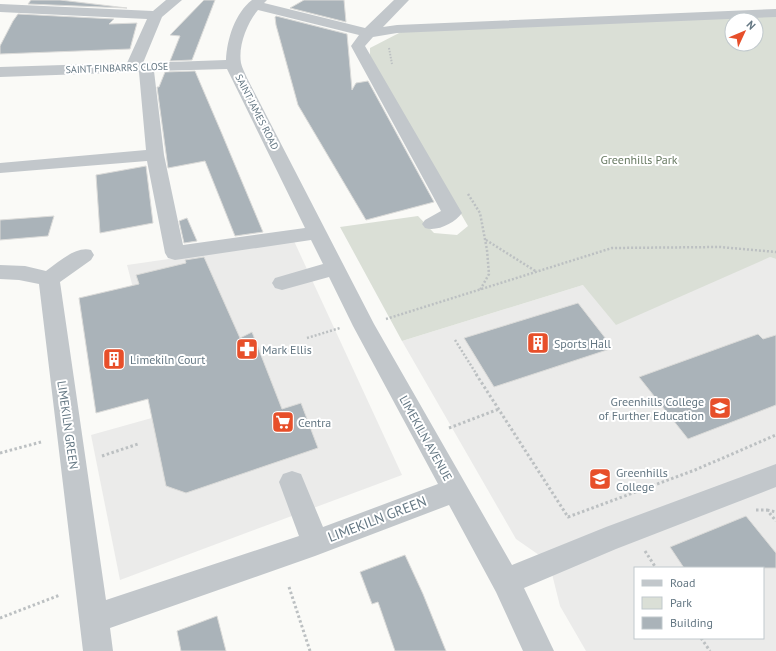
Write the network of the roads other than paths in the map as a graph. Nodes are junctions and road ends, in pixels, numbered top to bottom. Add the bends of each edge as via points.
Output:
1 (175, 0) edge
2 (402, 0) edge
3 (718, 0) edge
4 (257, 3) edge
5 (0, 8) edge
6 (728, 12) edge
7 (764, 13) edge
8 (776, 13) edge
9 (724, 14) edge
10 (156, 15) junction
11 (368, 33) junction
12 (233, 64) junction
13 (140, 67) junction
14 (0, 72) edge
15 (155, 155) junction
16 (0, 168) edge
17 (432, 224) dead end
18 (319, 234) junction
19 (84, 255) dead end
20 (336, 268) junction
21 (0, 272) edge
22 (49, 279) junction
23 (282, 283) dead end
24 (776, 475) edge
25 (292, 482) dead end
26 (455, 491) junction
27 (315, 543) junction
28 (506, 582) junction
29 (94, 619) junction
30 (98, 651) edge
31 (539, 651) edge

1 - 10 street
2 - 11 street
3 - 6 street
4 - 11 street
4 - 12 street, SAINT JAMES ROAD via 244,18
5 - 10 street
7 - 8 street
9 - 11 street via 397,29
10 - 13 street
11 - 17 street via 358,46 452,213
12 - 13 street, SAINT FINBARRS CLOSE
12 - 18 street, SAINT JAMES ROAD
13 - 14 street, SAINT FINBARRS CLOSE
13 - 15 street
15 - 16 street
15 - 18 street via 175,253
18 - 20 street, LIMEKILN AVENUE
19 - 22 street
20 - 23 street
20 - 26 street, LIMEKILN AVENUE via 364,326
21 - 22 street via 31,273
22 - 29 street, LIMEKILN GREEN
24 - 28 street via 549,562
25 - 27 street
26 - 27 street, LIMEKILN GREEN
26 - 28 street, LIMEKILN AVENUE
27 - 29 street, LIMEKILN GREEN
28 - 31 street, LIMEKILN AVENUE
29 - 30 street, LIMEKILN GREEN

